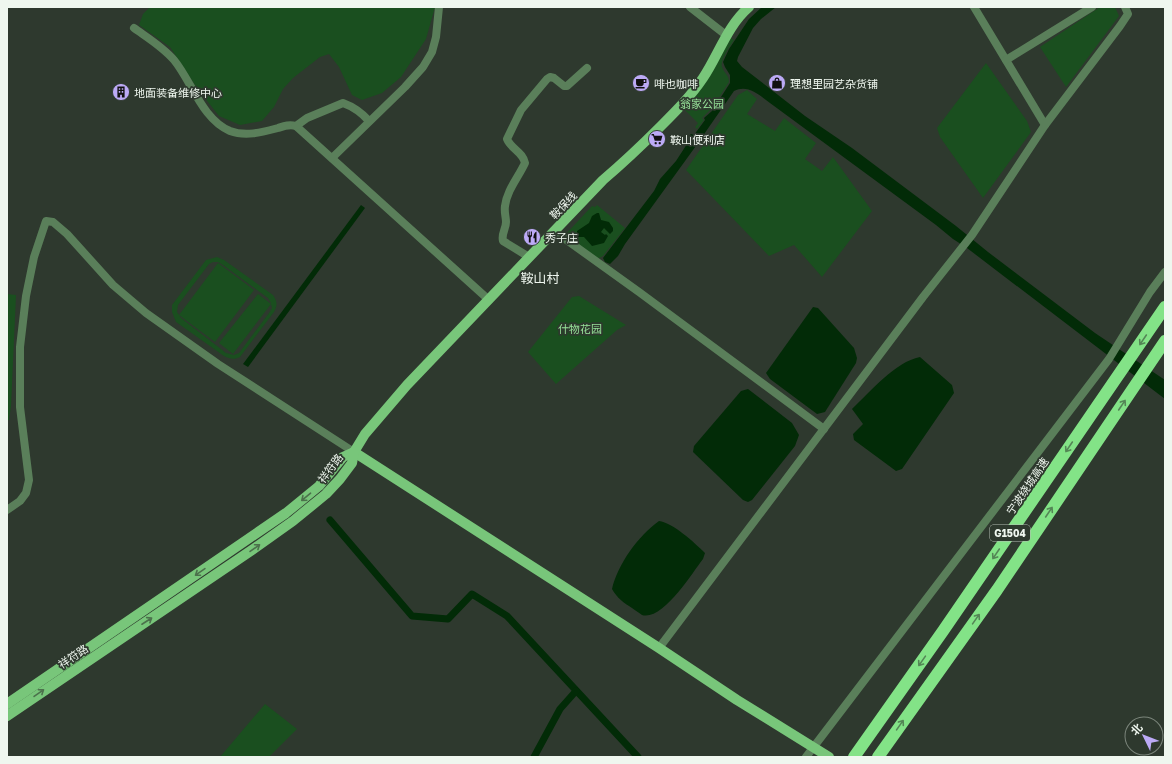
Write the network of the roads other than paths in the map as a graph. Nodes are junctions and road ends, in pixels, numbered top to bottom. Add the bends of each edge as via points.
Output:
1 (439, 7) edge
2 (690, 7) edge
3 (750, 7) edge
4 (974, 7) edge
5 (1092, 7) edge
6 (1125, 7) edge
7 (134, 28) dead end
8 (726, 35) junction
9 (1006, 60) junction
10 (587, 68) dead end
11 (369, 121) junction
12 (1045, 125) junction
13 (296, 126) junction
14 (332, 158) junction
15 (554, 231) junction
16 (529, 257) junction
17 (1165, 272) edge
18 (489, 300) junction
19 (1165, 307) edge
20 (1165, 341) edge
21 (824, 429) junction
22 (354, 452) junction
23 (7, 510) edge
24 (659, 648) junction
25 (7, 704) edge
26 (7, 716) edge
27 (814, 747) junction
28 (806, 757) edge
29 (829, 757) edge
30 (854, 757) edge
31 (878, 757) edge

1 - 11 street via 432,52 423,67
2 - 8 street
3 - 8 main road, 鞍保线
4 - 9 street
5 - 9 street
6 - 12 street via 1128,14 1120,26
7 - 13 street via 167,53 178,65 193,92 214,120 229,130 249,134 291,124
8 - 15 main road, 鞍保线 via 703,78 687,100
9 - 12 street
10 - 16 street via 567,86 554,78 547,79 521,110 507,139 524,158 525,163 506,198 506,222 502,238
11 - 13 street via 361,113 343,103 307,118
11 - 14 street
12 - 21 street via 972,234
13 - 14 street
14 - 18 street
15 - 16 main road, 鞍保线
15 - 21 street
16 - 18 main road, 鞍保线
17 - 27 street via 1109,359
18 - 22 main road, 鞍保线 via 407,385
19 -> 30 highway, 宁波绕城高速 / G1504
31 -> 20 highway, G1504 via 997,590
21 - 24 street
22 - 23 street via 218,364 146,313 113,285 62,230 53,222 46,221 34,257 20,347 20,407 29,480 26,493
22 - 24 main road
22 -> 25 main road, 祥符路 via 343,457 319,486 286,513
26 -> 22 main road, 祥符路 via 293,521 340,479 352,463
24 - 27 main road
27 - 28 street
27 - 29 main road

